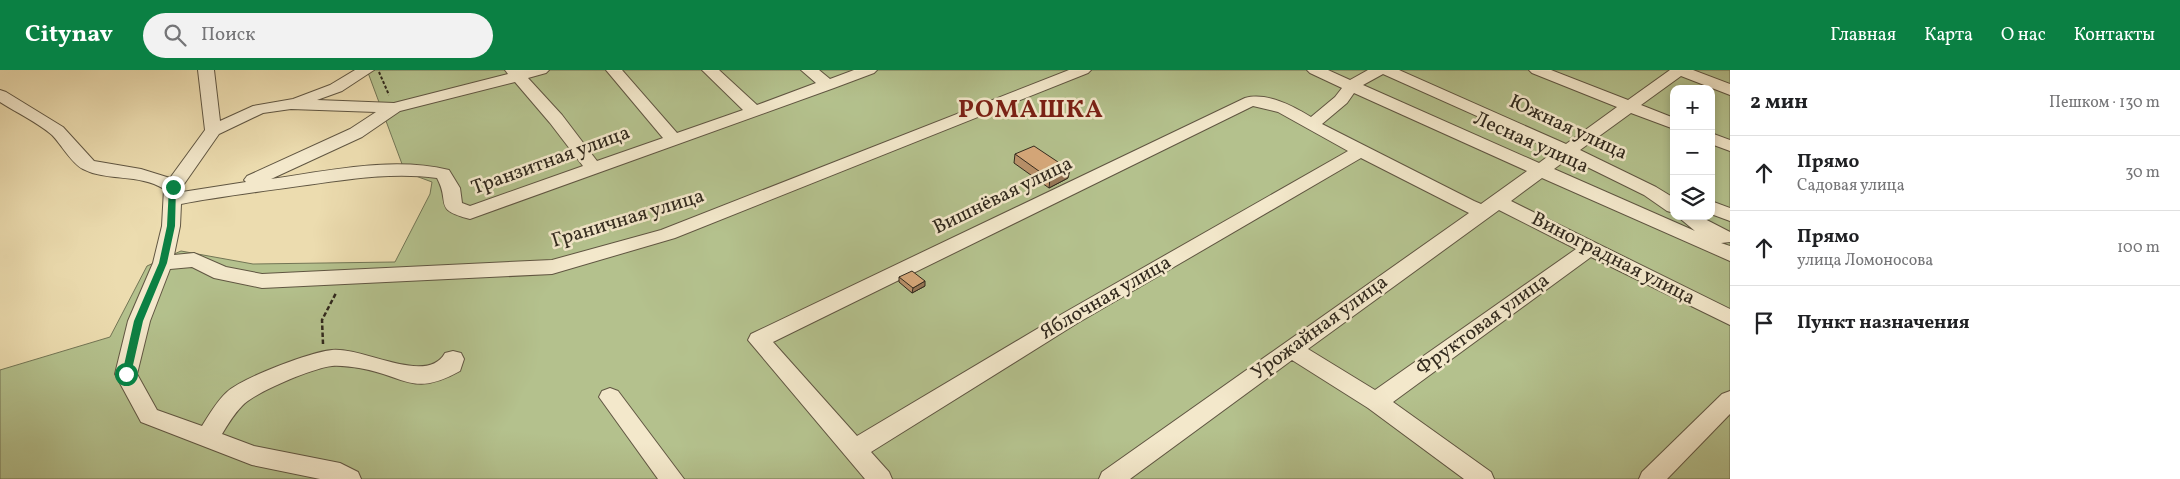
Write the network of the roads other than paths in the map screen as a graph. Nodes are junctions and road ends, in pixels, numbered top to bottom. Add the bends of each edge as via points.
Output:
1 (206, 70) edge
2 (366, 70) edge
3 (541, 70) edge
4 (614, 70) edge
5 (710, 70) edge
6 (809, 70) edge
7 (869, 70) edge
8 (1083, 70) edge
9 (1315, 70) edge
10 (1379, 70) edge
11 (1386, 70) edge
12 (1537, 70) edge
13 (1679, 70) edge
14 (515, 74) edge
15 (828, 85) junction
16 (1351, 86) junction
17 (1730, 90) edge
18 (0, 95) edge
19 (1269, 102) joint
20 (291, 104) junction
21 (1630, 106) junction
22 (394, 108) junction
23 (754, 111) junction
24 (1670, 122) edge
25 (1312, 124) junction
26 (213, 130) junction
27 (674, 140) junction
28 (1715, 140) edge
29 (1730, 146) edge
30 (1361, 151) junction
31 (1568, 151) junction
32 (594, 169) junction
33 (1533, 174) junction
34 (235, 188) junction
35 (172, 193) junction
36 (1670, 204) edge
37 (1489, 206) junction
38 (1715, 208) edge
39 (1730, 214) edge
40 (1692, 220) edge
41 (1730, 240) edge
42 (1590, 248) junction
43 (1730, 254) edge
44 (163, 263) junction
45 (1730, 318) edge
46 (1282, 356) junction
47 (453, 359) dead end
48 (1730, 400) edge
49 (1376, 402) junction
50 (207, 438) junction
51 (854, 450) junction
52 (349, 479) edge
53 (658, 479) edge
54 (672, 479) edge
55 (880, 479) edge
56 (1111, 479) edge
57 (1124, 479) edge
58 (1482, 479) edge
59 (1652, 479) edge

1 - 26 street
2 - 20 street via 336,88
3 - 14 street
4 - 27 street
5 - 23 street
6 - 15 street
7 - 15 street, Транзитная улица
8 - 44 street, Граничная улица via 668,234 552,267 262,281 221,274 194,260
9 - 16 street, Лесная улица
10 - 16 street
11 - 31 street, Южная улица
12 - 21 street
13 - 17 street
13 - 21 street, Урожайная улица
14 - 22 street
14 - 32 street
15 - 23 street, Транзитная улица
16 - 25 street via 1341,100
16 - 33 street, Лесная улица
18 - 35 street via 57,131 88,165 160,179
19 - 25 street, Виноградная улица
19 - 51 street, Вишнёвая улица via 1251,101 759,340
20 - 22 street
20 - 26 street via 259,109
21 - 24 street
21 - 31 street, Урожайная улица
22 - 34 street via 356,133
23 - 27 street, Транзитная улица
25 - 30 street, Виноградная улица
26 - 35 street
27 - 32 street, Транзитная улица
28 - 29 street
30 - 37 street, Виноградная улица via 1462,204
30 - 51 street, Яблочная улица via 1069,319
31 - 33 street, Урожайная улица
31 - 36 street, Южная улица via 1650,191
32 - 34 street, Транзитная улица via 470,213 453,206 451,188 443,174 418,169
33 - 37 street, Урожайная улица
33 - 43 street, Лесная улица
34 - 35 street, Транзитная улица
35 - 44 street via 171,226
37 - 42 street, Виноградная улица
37 - 46 street, Урожайная улица
38 - 39 street
40 - 41 street
42 - 45 street, Виноградная улица
42 - 49 street, Фруктовая улица
44 - 50 street via 139,321 126,374 149,416
46 - 49 street
46 - 56 street, Урожайная улица
46 - 57 street via 1277,371
47 - 50 street via 452,365 434,375 408,375 360,360 324,360 274,377 235,398
48 - 59 street
49 - 58 street
50 - 52 street via 252,455 340,473
51 - 55 street
53 - 54 street via 606,400

